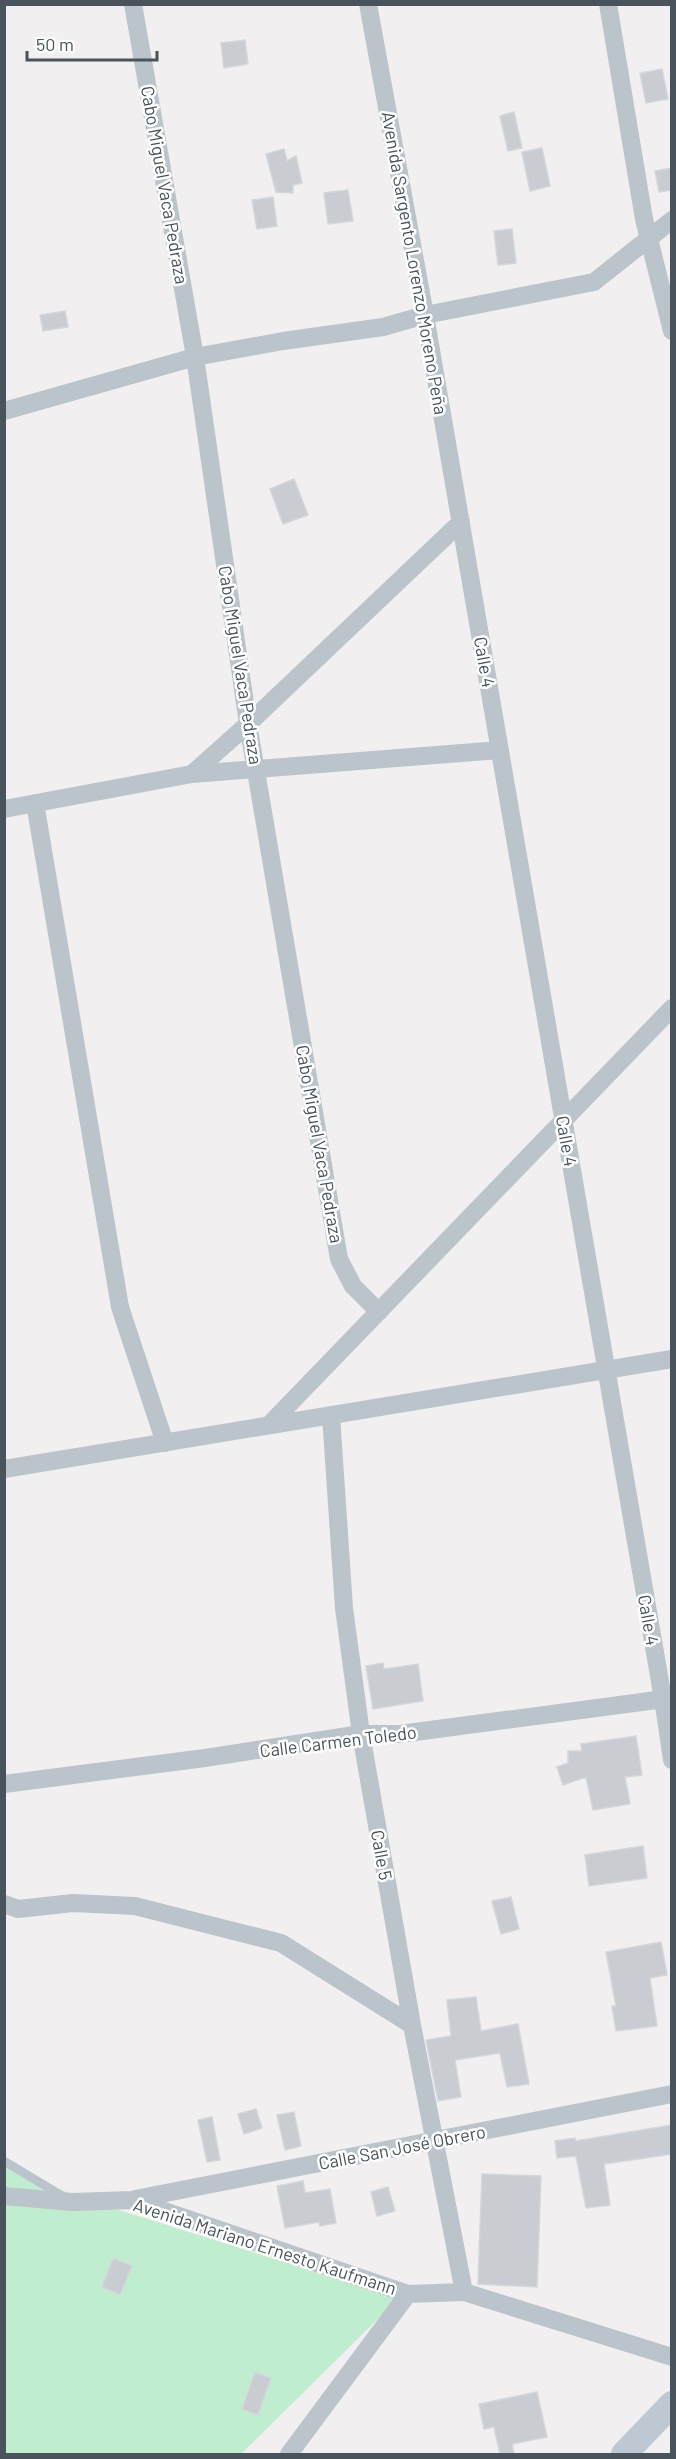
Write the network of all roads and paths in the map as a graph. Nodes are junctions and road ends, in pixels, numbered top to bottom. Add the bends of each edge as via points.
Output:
1 (133, 4) edge
2 (368, 4) edge
3 (608, 4) edge
4 (672, 220) edge
5 (648, 238) junction
6 (425, 315) junction
7 (672, 331) edge
8 (195, 357) junction
9 (4, 411) edge
10 (461, 522) junction
11 (248, 724) junction
12 (500, 750) junction
13 (256, 769) junction
14 (192, 774) junction
15 (35, 803) junction
16 (4, 809) edge
17 (672, 1008) edge
18 (564, 1120) junction
19 (379, 1312) junction
20 (672, 1359) edge
21 (607, 1370) junction
22 (331, 1415) junction
23 (269, 1425) junction
24 (165, 1443) junction
25 (4, 1469) edge
26 (667, 1698) edge
27 (361, 1734) junction
28 (672, 1760) edge
29 (4, 1784) edge
30 (4, 1904) edge
31 (412, 2025) junction
32 (672, 2094) edge
33 (434, 2140) junction
34 (4, 2161) edge
35 (4, 2196) edge
36 (132, 2200) junction
37 (72, 2202) junction
38 (464, 2292) junction
39 (408, 2294) junction
40 (672, 2357) edge
41 (672, 2404) edge
42 (289, 2454) edge
43 (624, 2454) edge

1 - 8 street, Cabo Miguel Vaca Pedraza
2 - 6 street, Avenida Sargento Lorenzo Moreno Peña
3 - 5 street
4 - 5 street
5 - 6 street via 594,282
5 - 7 street
6 - 8 street via 383,327
6 - 10 street, Avenida Sargento Lorenzo Moreno Peña
8 - 9 street
8 - 11 street, Cabo Miguel Vaca Pedraza
10 - 11 street
10 - 12 street, Calle 4
11 - 13 street, Cabo Miguel Vaca Pedraza
11 - 14 street
12 - 13 street
12 - 18 street, Calle 4
13 - 14 street
13 - 19 street, Cabo Miguel Vaca Pedraza via 339,1259 353,1286
14 - 15 street
15 - 16 street
15 - 24 street via 120,1307
17 - 18 street
18 - 19 street
18 - 21 street, Calle 4
19 - 23 street
20 - 21 street
21 - 22 street
21 - 26 street, Calle 4
22 - 23 street
22 - 27 street, Calle 5 via 344,1608
23 - 24 street
24 - 25 street
26 - 27 street, Calle Carmen Toledo via 400,1734
26 - 28 street, Calle 4
27 - 29 street, Calle Carmen Toledo
27 - 31 street, Calle 5
30 - 31 street via 18,1909 73,1903 135,1906 281,1943
31 - 33 street, Calle 5
32 - 33 street, Calle San José Obrero
33 - 36 street, Calle San José Obrero
33 - 38 street, Calle 5
34 - 37 lane
35 - 37 street, Avenida Mariano Ernesto Kaufmann
36 - 37 street, Avenida Mariano Ernesto Kaufmann
36 - 39 street, Avenida Mariano Ernesto Kaufmann
38 - 39 street, Avenida Mariano Ernesto Kaufmann
38 - 40 street, Avenida Mariano Ernesto Kaufmann
39 - 42 street
41 - 43 main road

